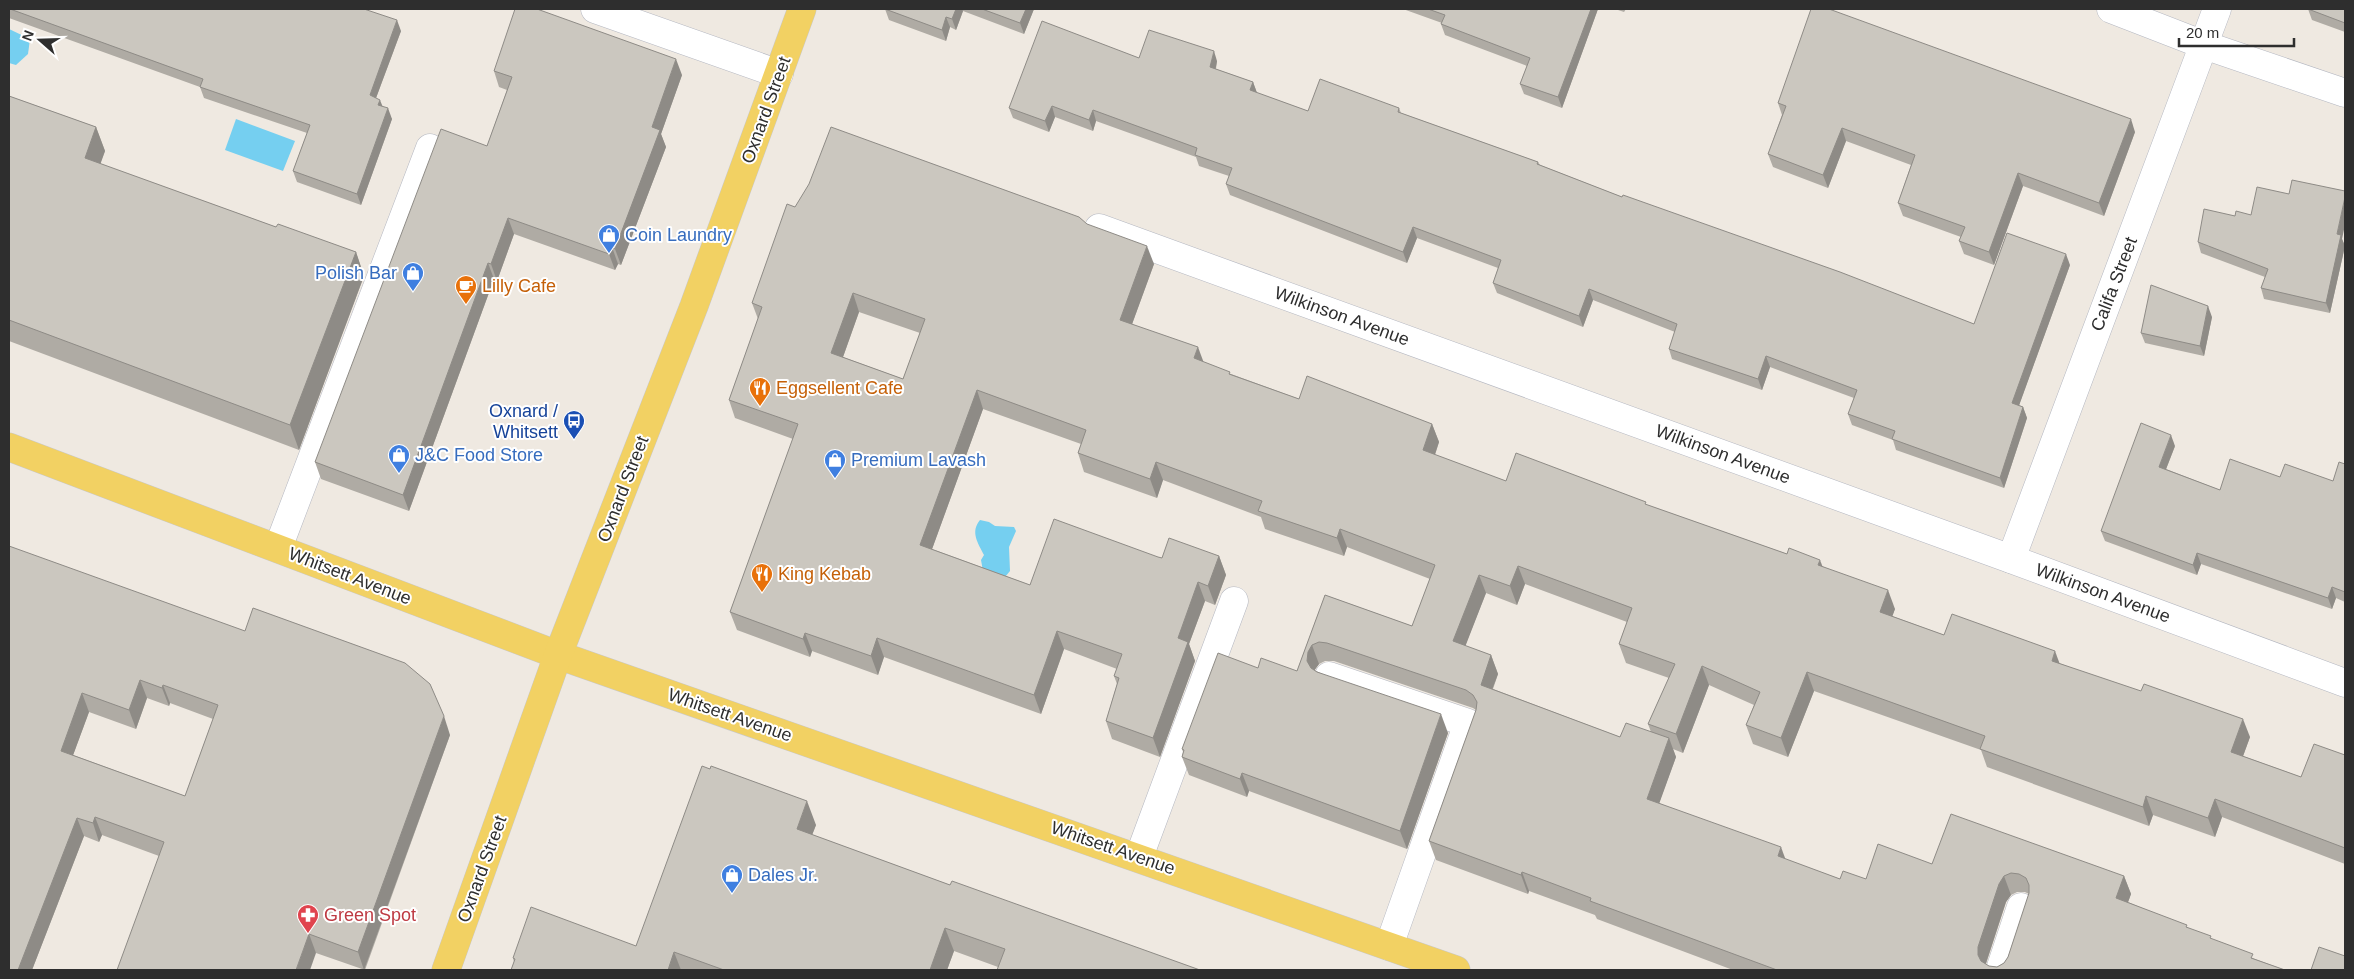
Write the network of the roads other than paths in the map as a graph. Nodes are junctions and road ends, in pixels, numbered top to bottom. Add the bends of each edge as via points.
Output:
1 (595, 9) edge
2 (802, 9) edge
3 (2112, 9) edge
4 (2217, 9) edge
5 (2204, 45) junction
6 (779, 74) junction
7 (2345, 93) edge
8 (430, 148) dead end
9 (1099, 228) edge
10 (9, 447) edge
11 (278, 548) junction
12 (2011, 558) junction
13 (1234, 601) dead end
14 (558, 655) junction
15 (1329, 676) edge
16 (2345, 683) edge
17 (1139, 857) junction
18 (2021, 906) edge
19 (1389, 946) junction
20 (446, 970) edge
21 (1456, 970) edge
22 (2000, 970) edge

1 - 6 street
2 - 6 main road, Oxnard Street
3 - 5 street
4 - 5 street, Califa Street
5 - 7 street
5 - 12 street, Califa Street
6 - 14 main road, Oxnard Street via 694,306
8 - 11 street
9 - 12 street, Wilkinson Avenue
10 - 11 main road, Whitsett Avenue
11 - 14 main road, Whitsett Avenue
12 - 16 street, Wilkinson Avenue
13 - 17 street
14 - 17 main road, Whitsett Avenue
14 - 20 main road, Oxnard Street
15 - 19 street via 1468,724
17 - 19 main road, Whitsett Avenue
18 - 22 street
19 - 21 main road, Whitsett Avenue

